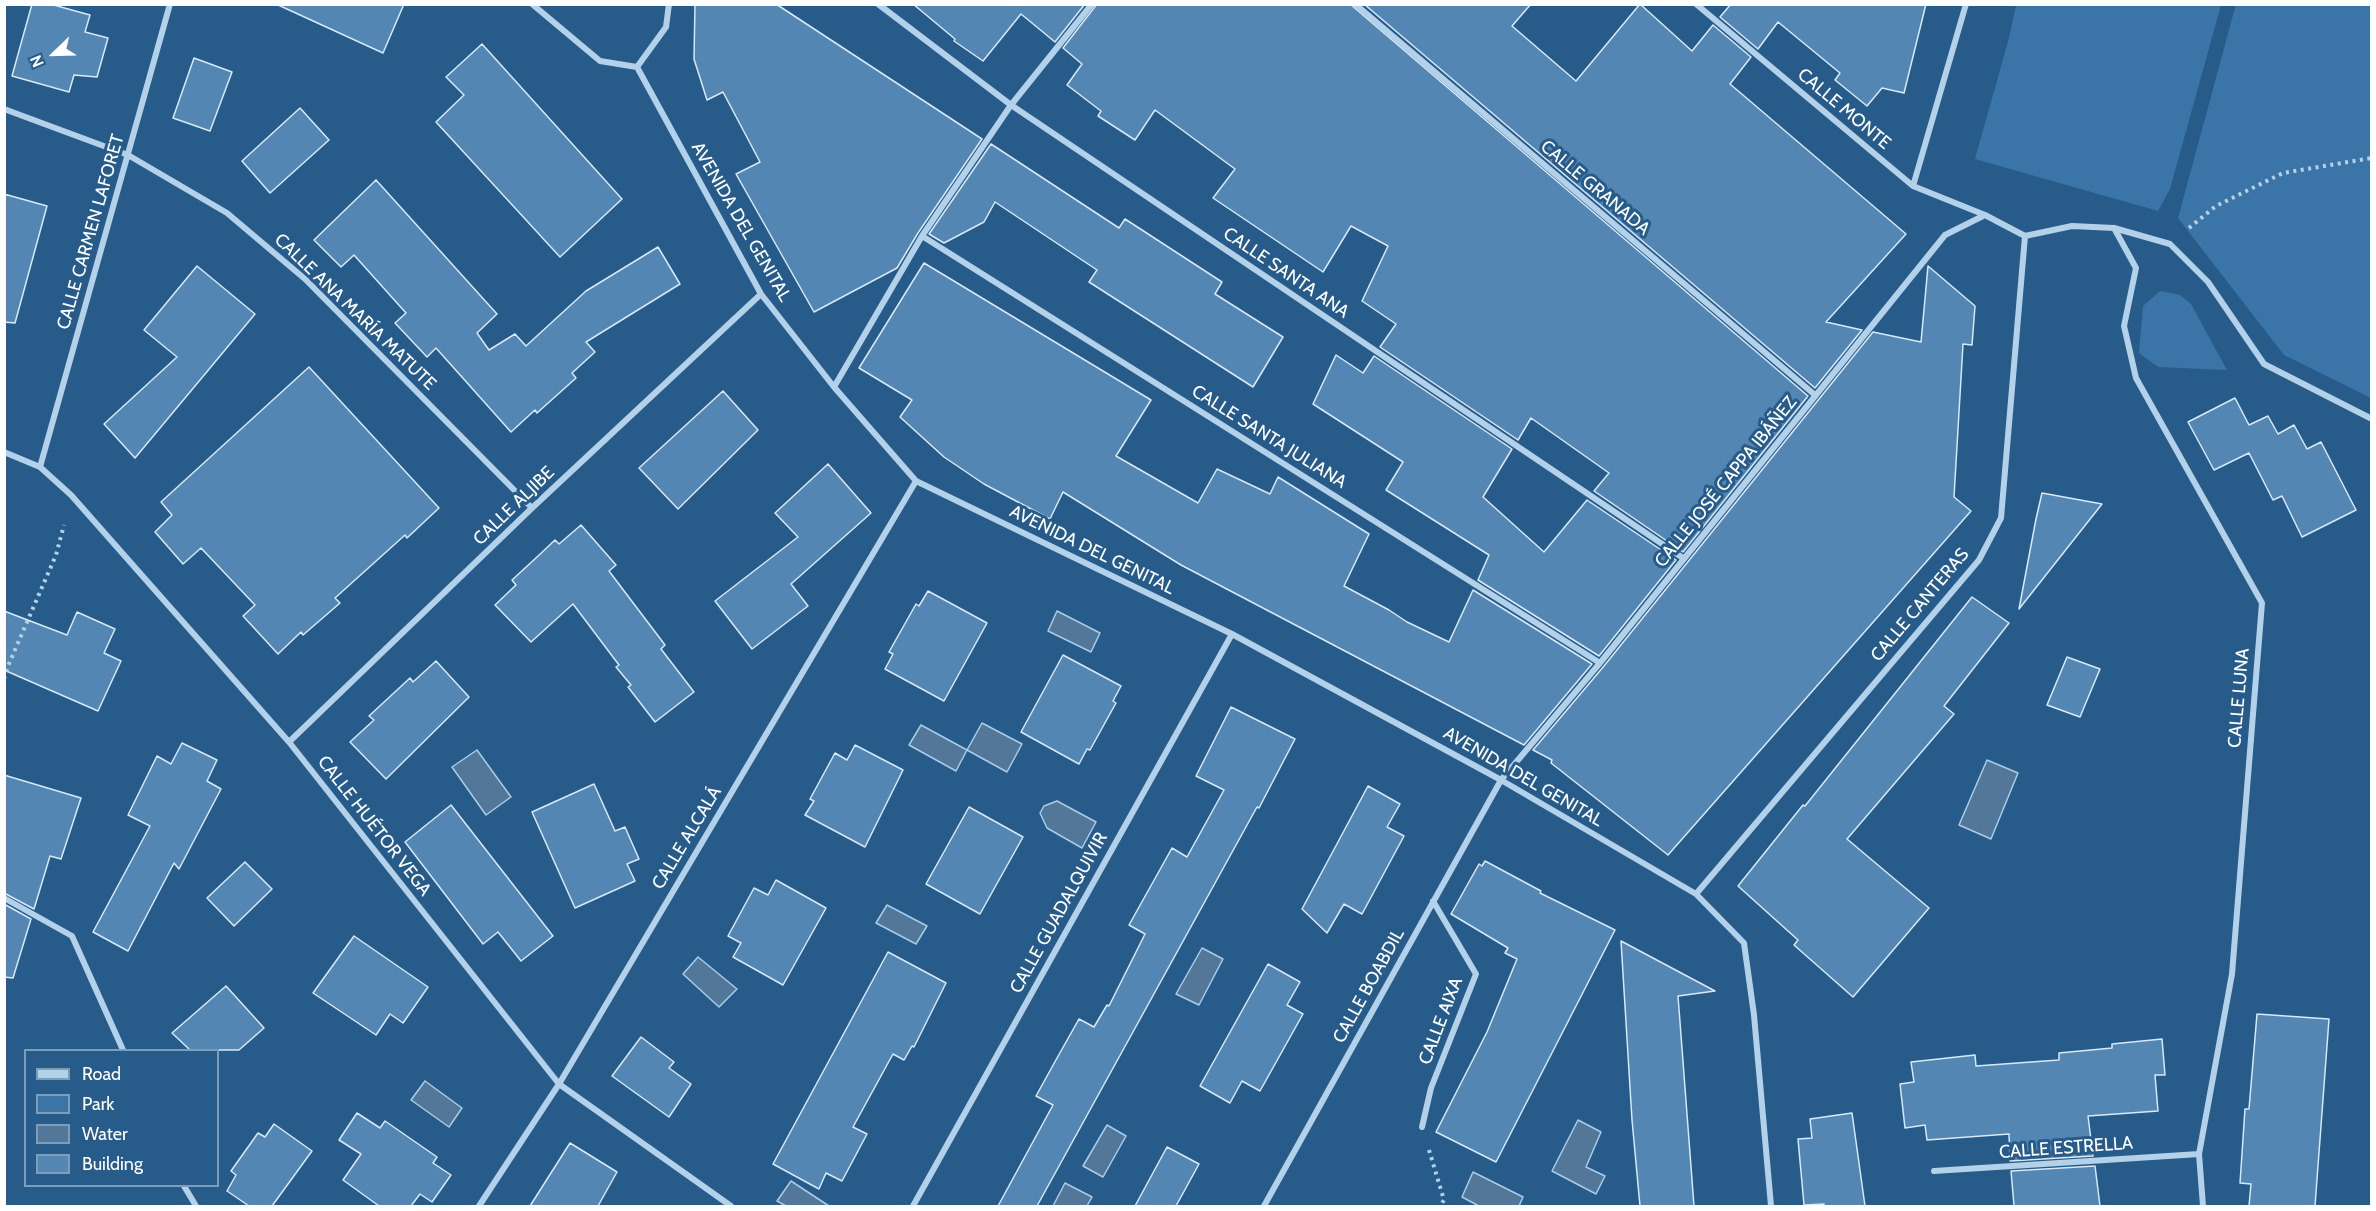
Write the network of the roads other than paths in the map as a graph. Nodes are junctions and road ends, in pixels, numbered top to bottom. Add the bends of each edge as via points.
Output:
1 (170, 4) edge
2 (532, 4) edge
3 (669, 4) edge
4 (878, 4) edge
5 (1092, 4) edge
6 (1355, 4) edge
7 (1696, 4) edge
8 (1966, 4) edge
9 (637, 67) junction
10 (1011, 105) junction
11 (4, 110) edge
12 (128, 155) junction
13 (1913, 186) junction
14 (1985, 215) junction
15 (2114, 228) junction
16 (2025, 236) junction
17 (922, 237) junction
18 (761, 294) junction
19 (834, 387) junction
20 (1815, 395) junction
21 (2372, 419) edge
22 (4, 452) edge
23 (40, 467) junction
24 (916, 480) junction
25 (532, 508) junction
26 (1683, 558) junction
27 (1232, 634) junction
28 (1600, 663) junction
29 (289, 742) junction
30 (1501, 780) junction
31 (1696, 894) junction
32 (4, 898) edge
33 (1433, 901) junction
34 (123, 1049) edge
35 (559, 1084) junction
36 (1422, 1127) road end
37 (2199, 1154) junction
38 (1934, 1172) dead end
39 (185, 1187) edge
40 (196, 1206) edge
41 (479, 1206) edge
42 (731, 1206) edge
43 (913, 1206) edge
44 (1264, 1206) edge
45 (1771, 1206) edge
46 (2203, 1206) edge

1 - 12 street, CALLE CARMEN LAFORET
2 - 9 street via 600,61
3 - 9 street via 666,27
4 - 10 street, CALLE SANTA ANA
5 - 10 street
6 - 20 street, CALLE GRANADA
7 - 13 street, CALLE MONTE
8 - 13 street
9 - 18 street, AVENIDA DEL GENITAL
10 - 17 street
10 - 26 street, CALLE SANTA ANA
11 - 12 street, CALLE ANA MARÍA MATUTE
12 - 23 street, CALLE CARMEN LAFORET
12 - 25 street, CALLE ANA MARÍA MATUTE via 227,213 305,279
13 - 14 street, CALLE MONTE
14 - 16 street, CALLE MONTE
14 - 20 street, CALLE JOSÉ CAPPA IBÁÑEZ via 1945,235
15 - 16 street via 2072,226
15 - 21 street via 2170,244 2208,282 2264,364
15 - 37 street, CALLE LUNA via 2136,268 2124,326 2136,378 2262,603 2232,974
16 - 31 street, CALLE CANTERAS via 2001,519 1979,560
17 - 19 street
17 - 28 street, CALLE SANTA JULIANA
18 - 19 street, AVENIDA DEL GENITAL
18 - 25 street, CALLE ALJIBE
19 - 24 street, AVENIDA DEL GENITAL
20 - 26 street, CALLE JOSÉ CAPPA IBÁÑEZ
22 - 23 street, CALLE HUÉTOR VEGA
23 - 29 street, CALLE HUÉTOR VEGA via 71,495
24 - 27 street, AVENIDA DEL GENITAL
24 - 35 street, CALLE ALCALÁ
25 - 29 street, CALLE ALJIBE
26 - 28 street, CALLE JOSÉ CAPPA IBÁÑEZ
27 - 30 street, AVENIDA DEL GENITAL
27 - 43 street, CALLE GUADALQUIVIR
28 - 30 street, CALLE JOSÉ CAPPA IBÁÑEZ
29 - 35 street, CALLE HUÉTOR VEGA
30 - 31 street, AVENIDA DEL GENITAL
30 - 33 street, CALLE BOABDIL
31 - 45 street, AVENIDA DEL GENITAL via 1744,943
32 - 34 street via 72,936
33 - 36 street, CALLE AIXA via 1476,974 1431,1088
33 - 44 street, CALLE BOABDIL
35 - 41 street, CALLE ALCALÁ
35 - 42 street, CALLE HUÉTOR VEGA
37 - 38 street, CALLE ESTRELLA
37 - 46 street, CALLE LUNA
39 - 40 street

